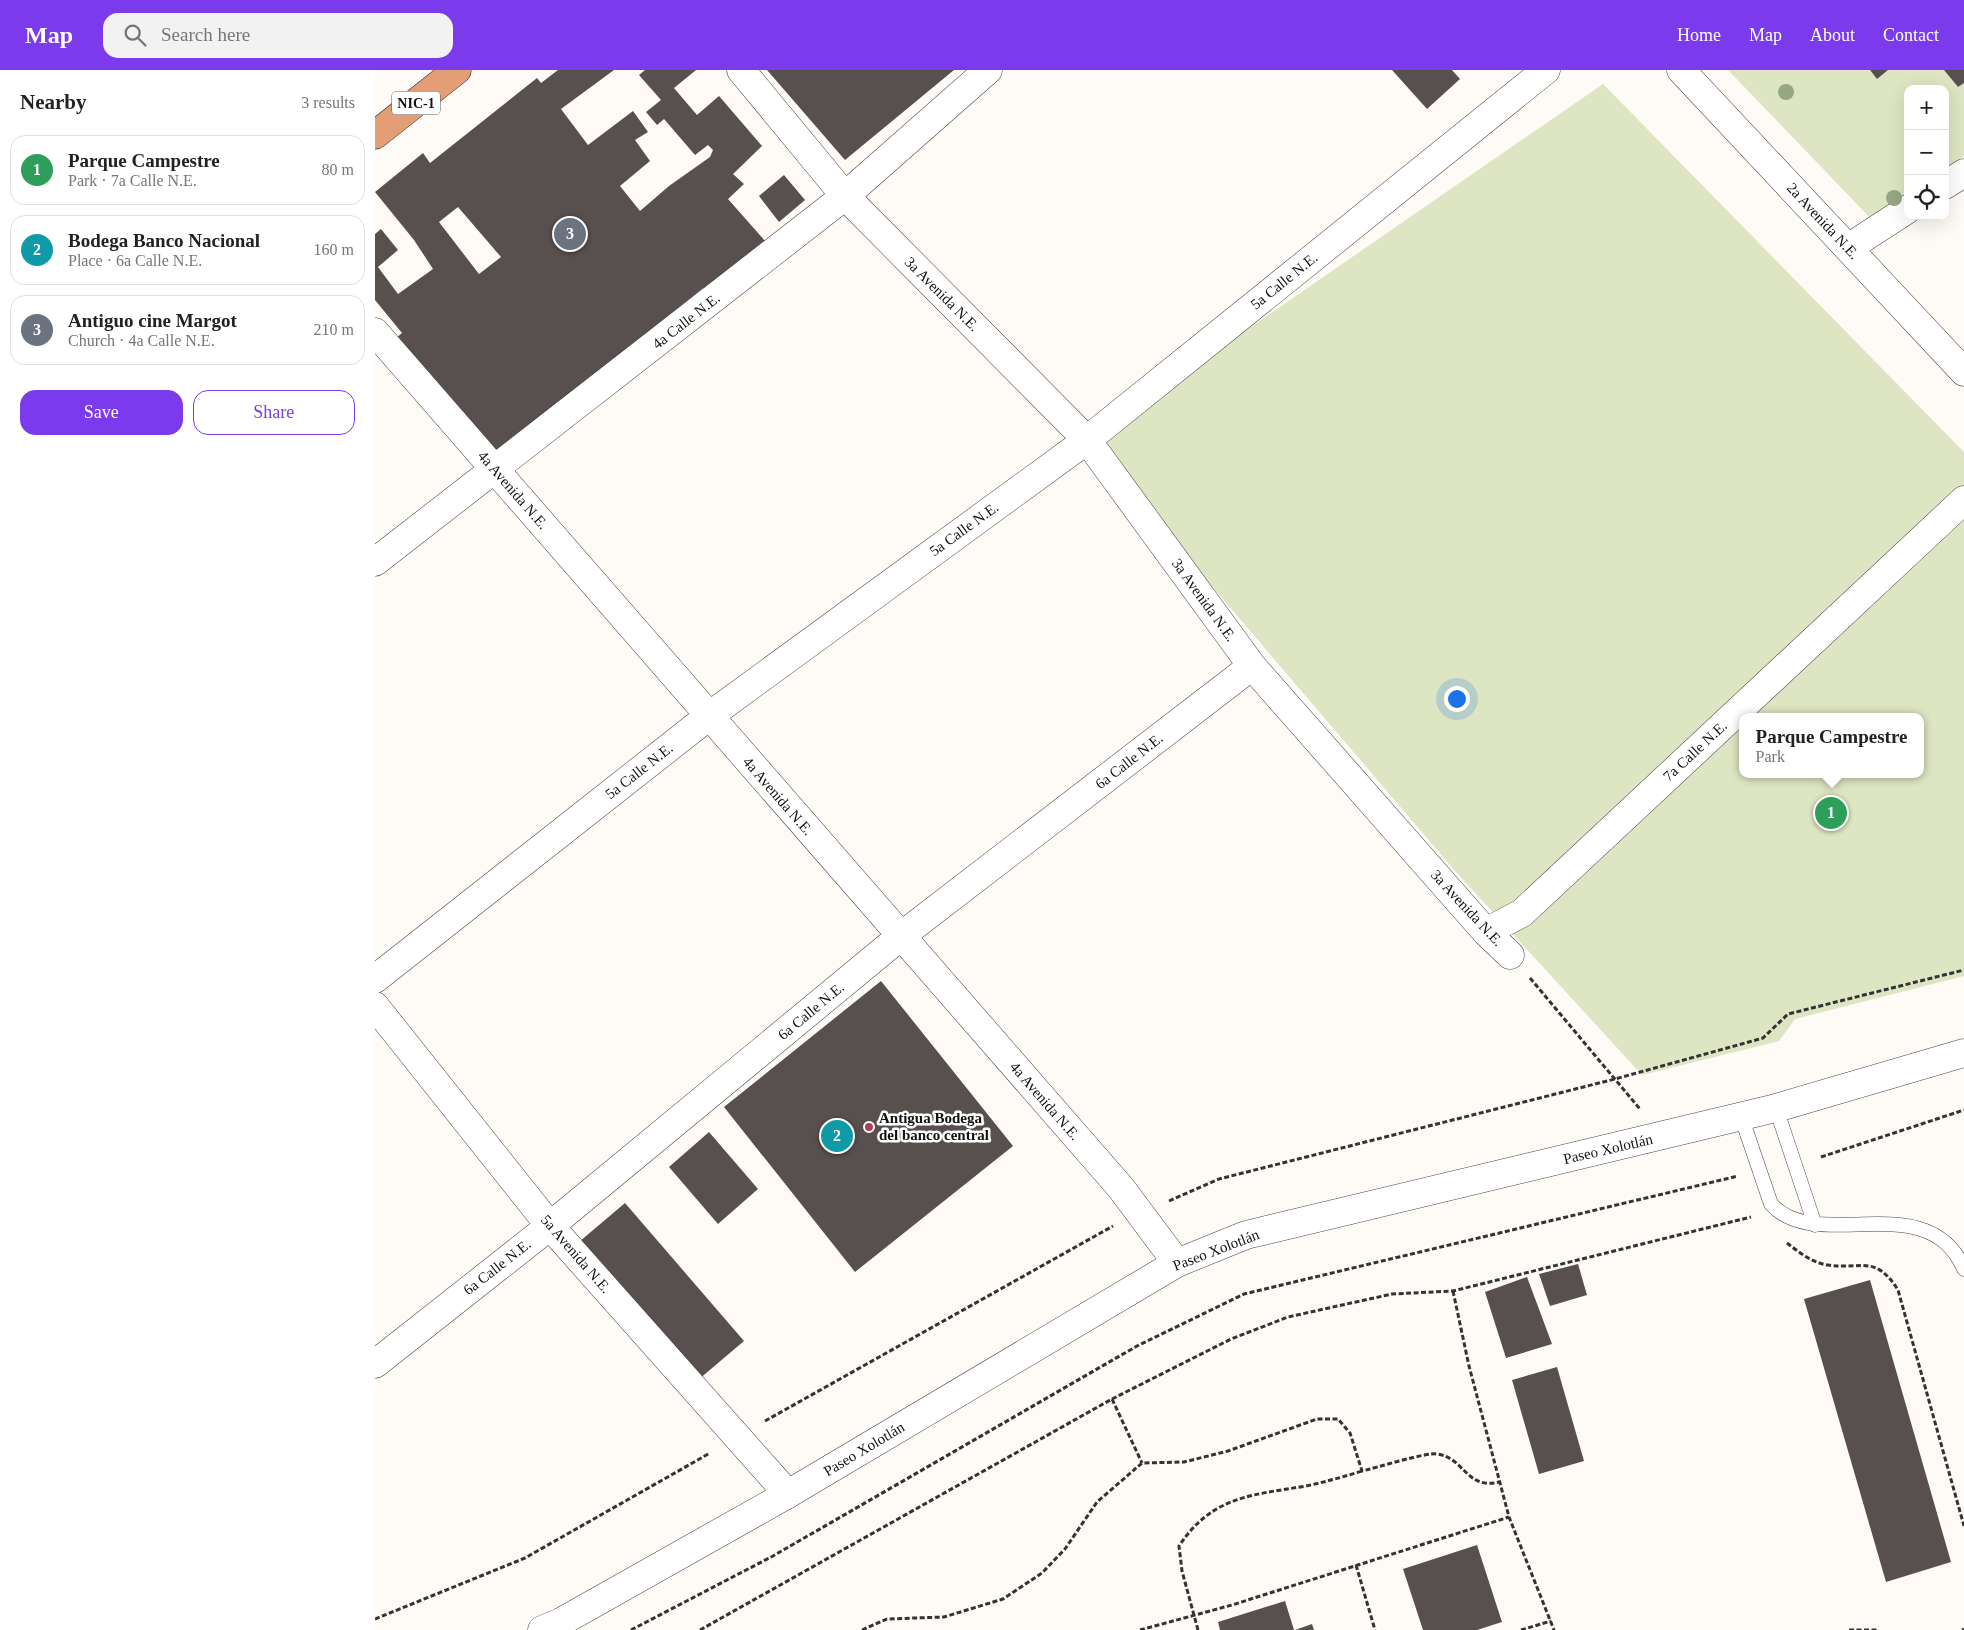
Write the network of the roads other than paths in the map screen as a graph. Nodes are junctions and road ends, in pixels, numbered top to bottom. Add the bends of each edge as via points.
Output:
1 (741, 70) edge
2 (988, 70) edge
3 (1546, 70) edge
4 (1681, 70) edge
5 (454, 71) edge
6 (375, 135) edge
7 (1964, 173) edge
8 (1949, 182) edge
9 (845, 196) junction
10 (1904, 212) edge
11 (1848, 248) junction
12 (375, 332) edge
13 (1964, 372) edge
14 (1087, 440) junction
15 (495, 470) junction
16 (1964, 500) edge
17 (375, 562) edge
18 (1252, 666) junction
19 (709, 716) junction
20 (1486, 932) junction
21 (901, 936) junction
22 (1510, 955) road end
23 (375, 979) edge
24 (375, 1006) edge
25 (1964, 1053) edge
26 (1776, 1108) junction
27 (1741, 1116) junction
28 (1815, 1225) junction
29 (550, 1226) junction
30 (1963, 1262) edge
31 (1177, 1263) junction
32 (375, 1364) edge
33 (788, 1494) junction
34 (542, 1630) edge

1 - 9 street, 3a Avenida N.E.
2 - 9 street, 4a Calle N.E.
3 - 14 street, 5a Calle N.E.
4 - 11 street, 2a Avenida N.E.
5 - 6 highway, NIC-1
7 - 8 street
9 - 14 street, 3a Avenida N.E.
9 - 15 street, 4a Calle N.E.
10 - 11 street
11 - 13 street, 2a Avenida N.E.
12 - 15 street, 4a Avenida N.E.
14 - 18 street, 3a Avenida N.E.
14 - 19 street, 5a Calle N.E.
15 - 17 street, 4a Calle N.E.
15 - 19 street, 4a Avenida N.E.
16 - 20 street, 7a Calle N.E. via 1522,913
18 - 20 street, 3a Avenida N.E.
18 - 21 street, 6a Calle N.E.
19 - 21 street, 4a Avenida N.E.
19 - 23 street, 5a Calle N.E.
20 - 22 street, 3a Avenida N.E.
21 - 29 street, 6a Calle N.E.
21 - 31 street, 4a Avenida N.E. via 1141,1213
24 - 29 street, 5a Avenida N.E.
25 - 26 street, Paseo Xolotlán
26 - 27 street, Paseo Xolotlán
26 - 28 lane
27 - 28 lane via 1771,1204 1787,1218
27 - 31 street, Paseo Xolotlán via 1246,1235
28 - 30 lane via 1882,1223 1911,1226 1941,1240
29 - 32 street, 6a Calle N.E.
29 - 33 street, 5a Avenida N.E.
31 - 33 street, Paseo Xolotlán
33 - 34 street, Paseo Xolotlán

